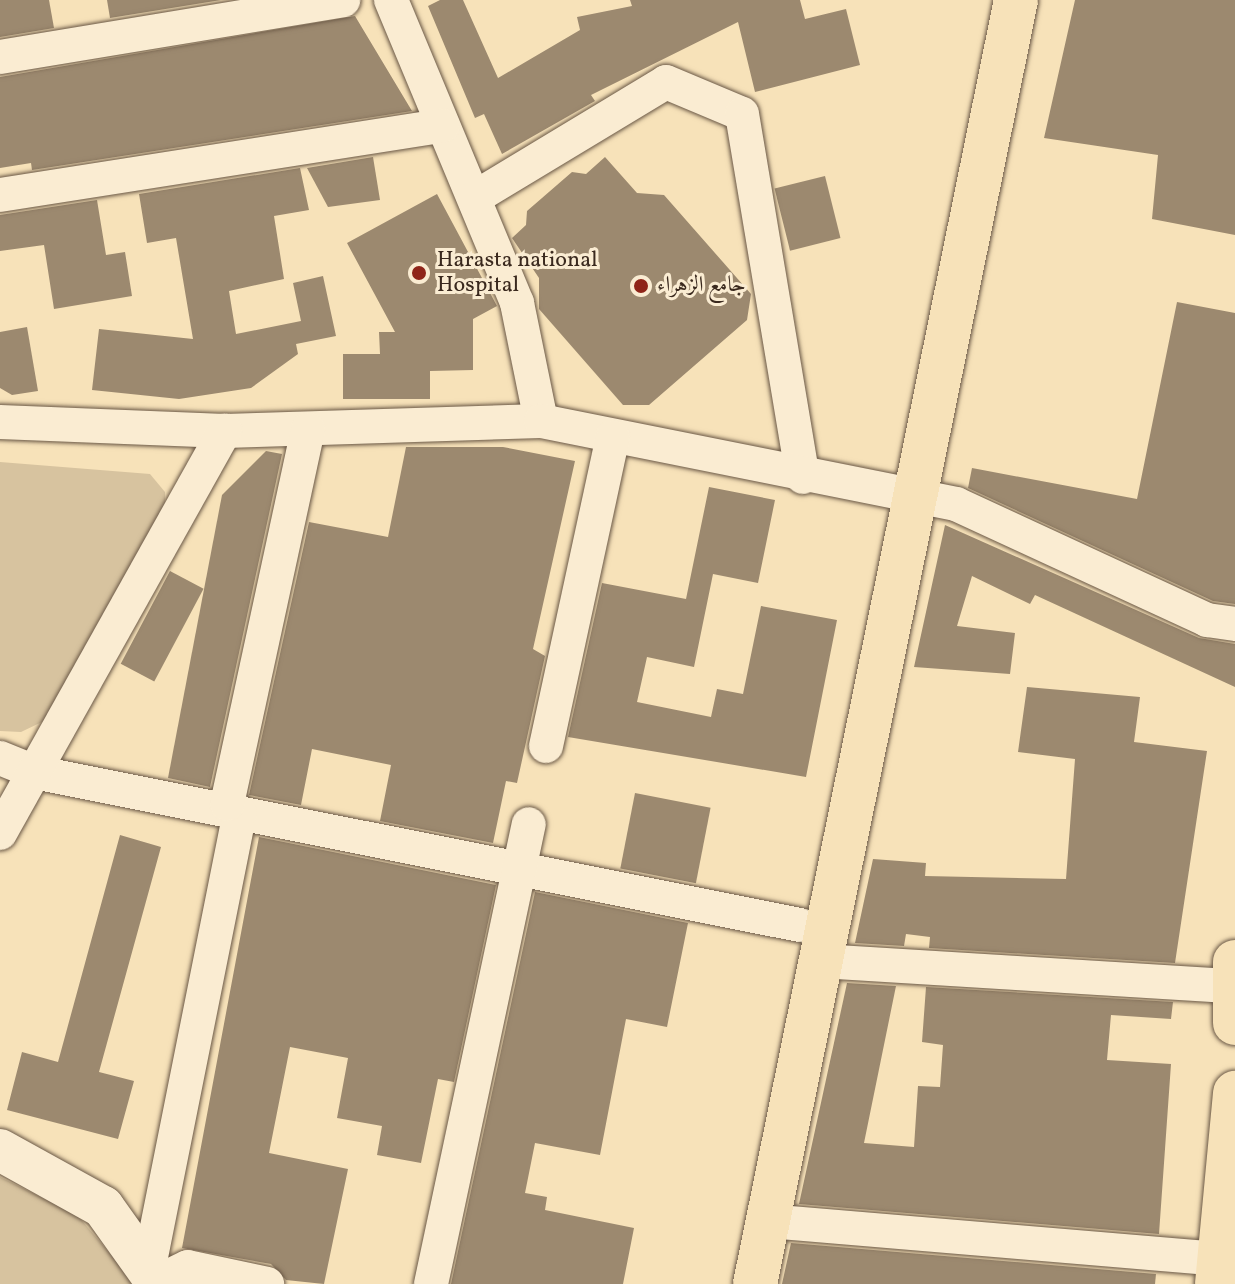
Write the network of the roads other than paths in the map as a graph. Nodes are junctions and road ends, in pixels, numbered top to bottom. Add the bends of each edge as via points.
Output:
1 (343, 0) edge
2 (391, 0) edge
3 (988, 0) edge
4 (1016, 0) edge
5 (0, 57) edge
6 (443, 126) junction
7 (0, 195) edge
8 (474, 198) junction
9 (541, 421) junction
10 (0, 422) edge
11 (308, 430) junction
12 (225, 431) junction
13 (613, 437) junction
14 (803, 477) junction
15 (901, 495) junction
16 (1235, 624) edge
17 (546, 746) dead end
18 (0, 758) edge
19 (34, 772) junction
20 (240, 813) junction
21 (529, 824) dead end
22 (0, 833) edge
23 (520, 869) junction
24 (810, 943) junction
25 (1234, 990) edge
26 (1235, 1093) edge
27 (0, 1150) edge
28 (768, 1221) junction
29 (1218, 1271) edge
30 (155, 1278) edge
31 (267, 1284) edge
32 (431, 1284) edge
33 (727, 1284) edge
34 (755, 1284) edge

1 - 5 street
2 - 6 street
3 - 15 main road
4 - 15 main road
6 - 7 street
6 - 8 street
8 - 9 street via 517,303
8 - 14 street via 666,82 742,114
9 - 11 street
9 - 13 street
10 - 12 street
11 - 12 street
11 - 20 street via 227,804
12 - 19 street
13 - 14 street
13 - 17 street
14 - 15 street
15 - 16 street via 956,504 1207,620
15 - 24 main road
18 - 19 street
19 - 20 street
19 - 22 street
20 - 23 street
20 - 30 street
21 - 23 street
23 - 24 street
23 - 32 street
24 - 25 street
24 - 28 main road
24 - 33 main road
26 - 29 main road
27 - 30 street via 103,1207
28 - 29 street
28 - 34 main road
30 - 31 street via 188,1267

